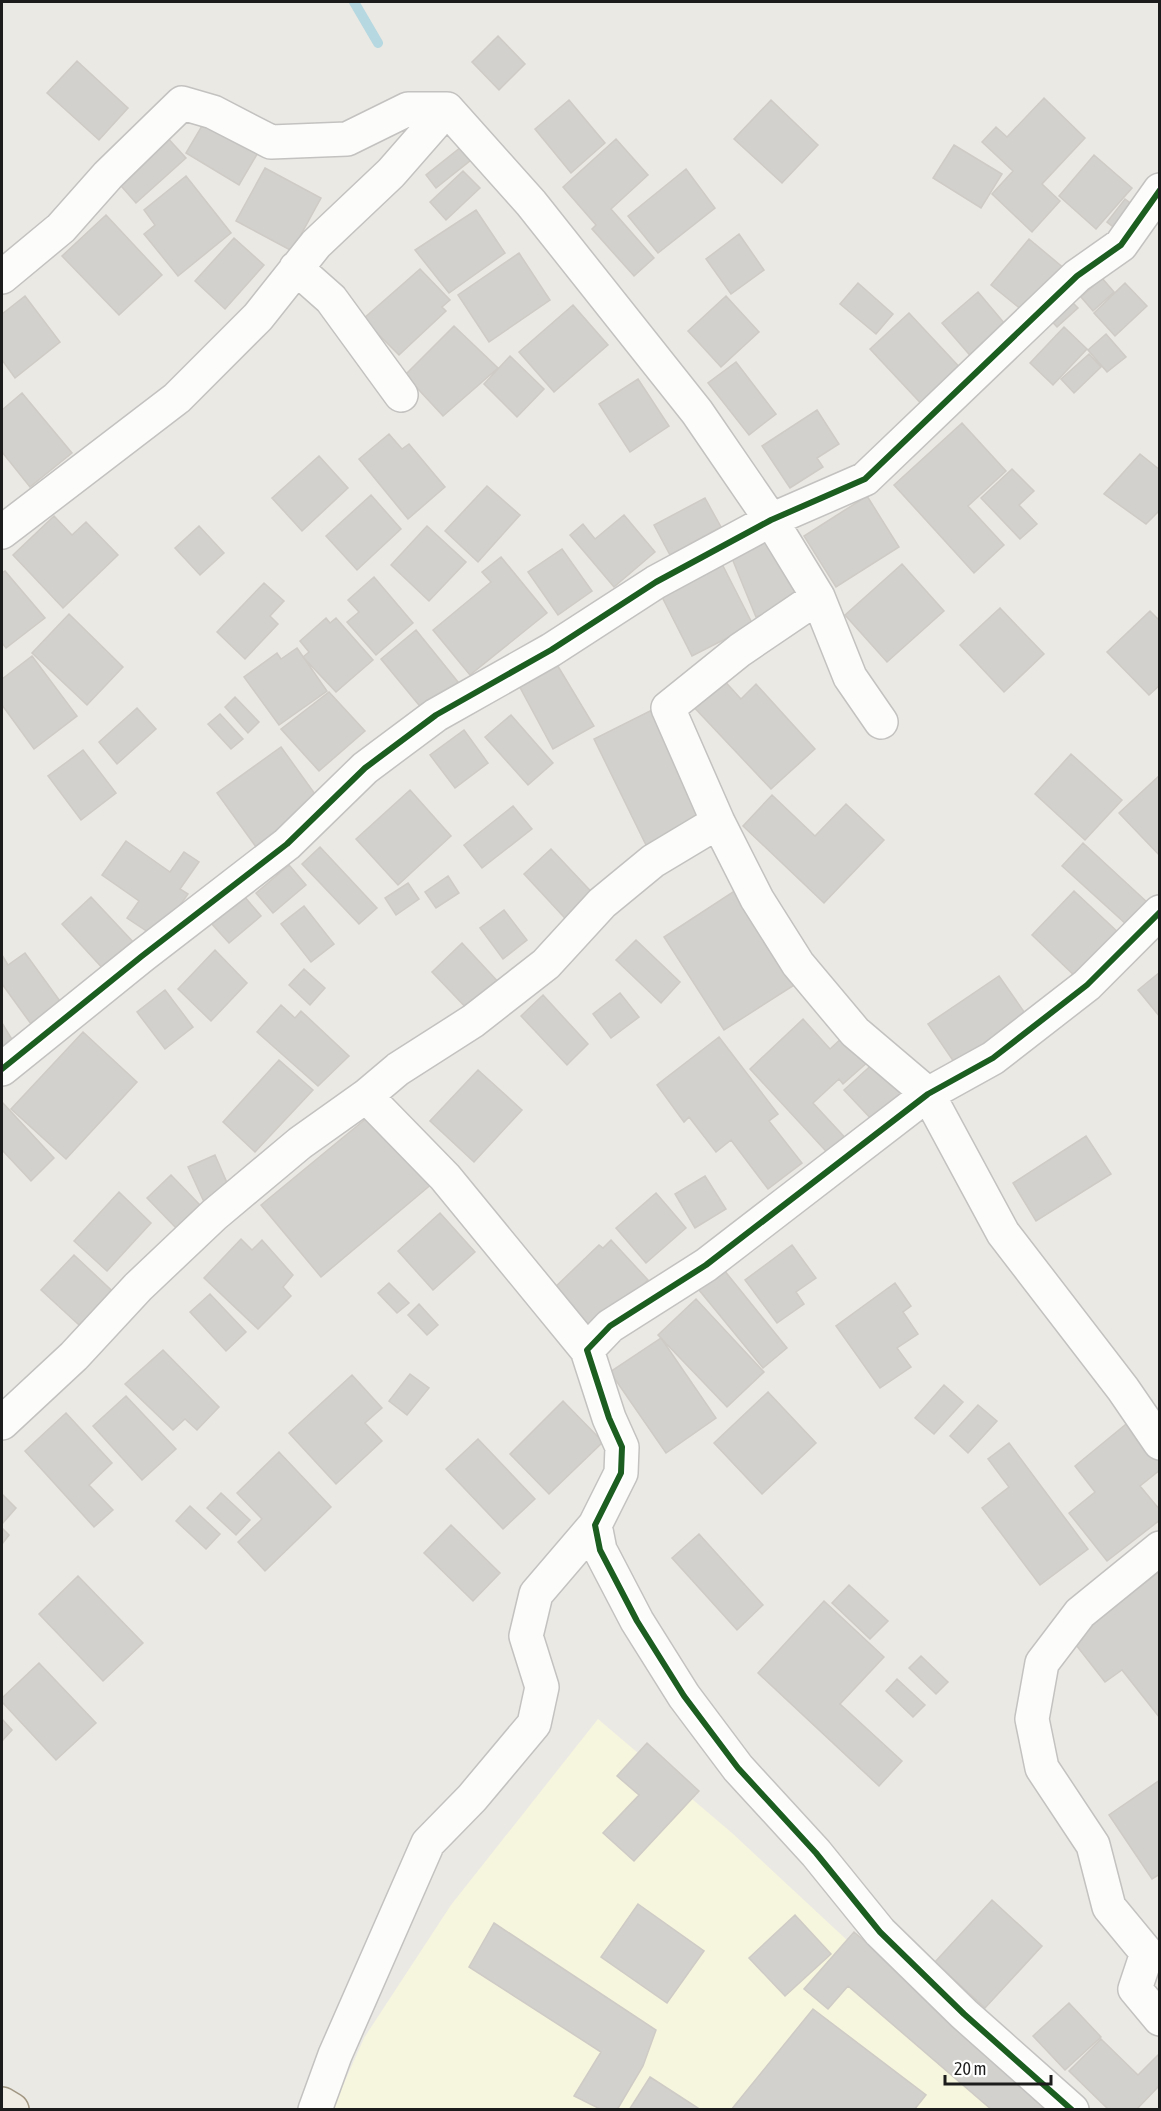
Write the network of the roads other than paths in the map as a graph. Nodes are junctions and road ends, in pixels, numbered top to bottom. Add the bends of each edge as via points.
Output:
1 (447, 109) junction
2 (1160, 190) edge
3 (296, 268) junction
4 (2, 277) edge
5 (401, 395) dead end
6 (771, 520) junction
7 (2, 532) edge
8 (818, 597) junction
9 (881, 722) dead end
10 (718, 822) junction
11 (1160, 912) edge
12 (2, 1069) edge
13 (928, 1094) junction
14 (366, 1096) junction
15 (587, 1350) junction
16 (2, 1423) edge
17 (1160, 1443) edge
18 (595, 1525) junction
19 (1160, 1548) edge
20 (1160, 2019) edge
21 (2, 2104) edge
22 (12, 2109) edge
23 (315, 2109) edge
24 (1072, 2109) edge

1 - 3 street via 391,173
1 - 4 street via 408,109 347,139 271,142 213,112 182,103 108,175 61,228
1 - 6 street via 615,306 697,412
2 - 6 street via 1121,245 1077,276 866,479
3 - 5 street via 331,299
3 - 7 street via 258,316 177,398
6 - 8 street
6 - 12 street via 656,582 551,650 436,715 364,768 287,844
8 - 9 street via 850,677
8 - 10 street via 740,650 668,708
10 - 13 street via 757,899 798,964 855,1032
10 - 14 street via 653,861 602,903 546,964
11 - 13 street via 1087,985 993,1058
13 - 15 street via 706,1264 610,1326
13 - 17 street via 1003,1233
14 - 15 street via 445,1176
14 - 16 street via 300,1143 214,1215
15 - 18 street via 622,1447 621,1473
18 - 23 street via 536,1594 526,1636 542,1687 534,1724 428,1843
18 - 24 street via 600,1550 637,1621 684,1696 738,1768 816,1853 880,1932 964,2014
19 - 20 street via 1080,1613 1042,1663 1032,1719 1042,1768 1093,1845 1109,1907 1147,1953 1135,1989
21 - 22 main road

